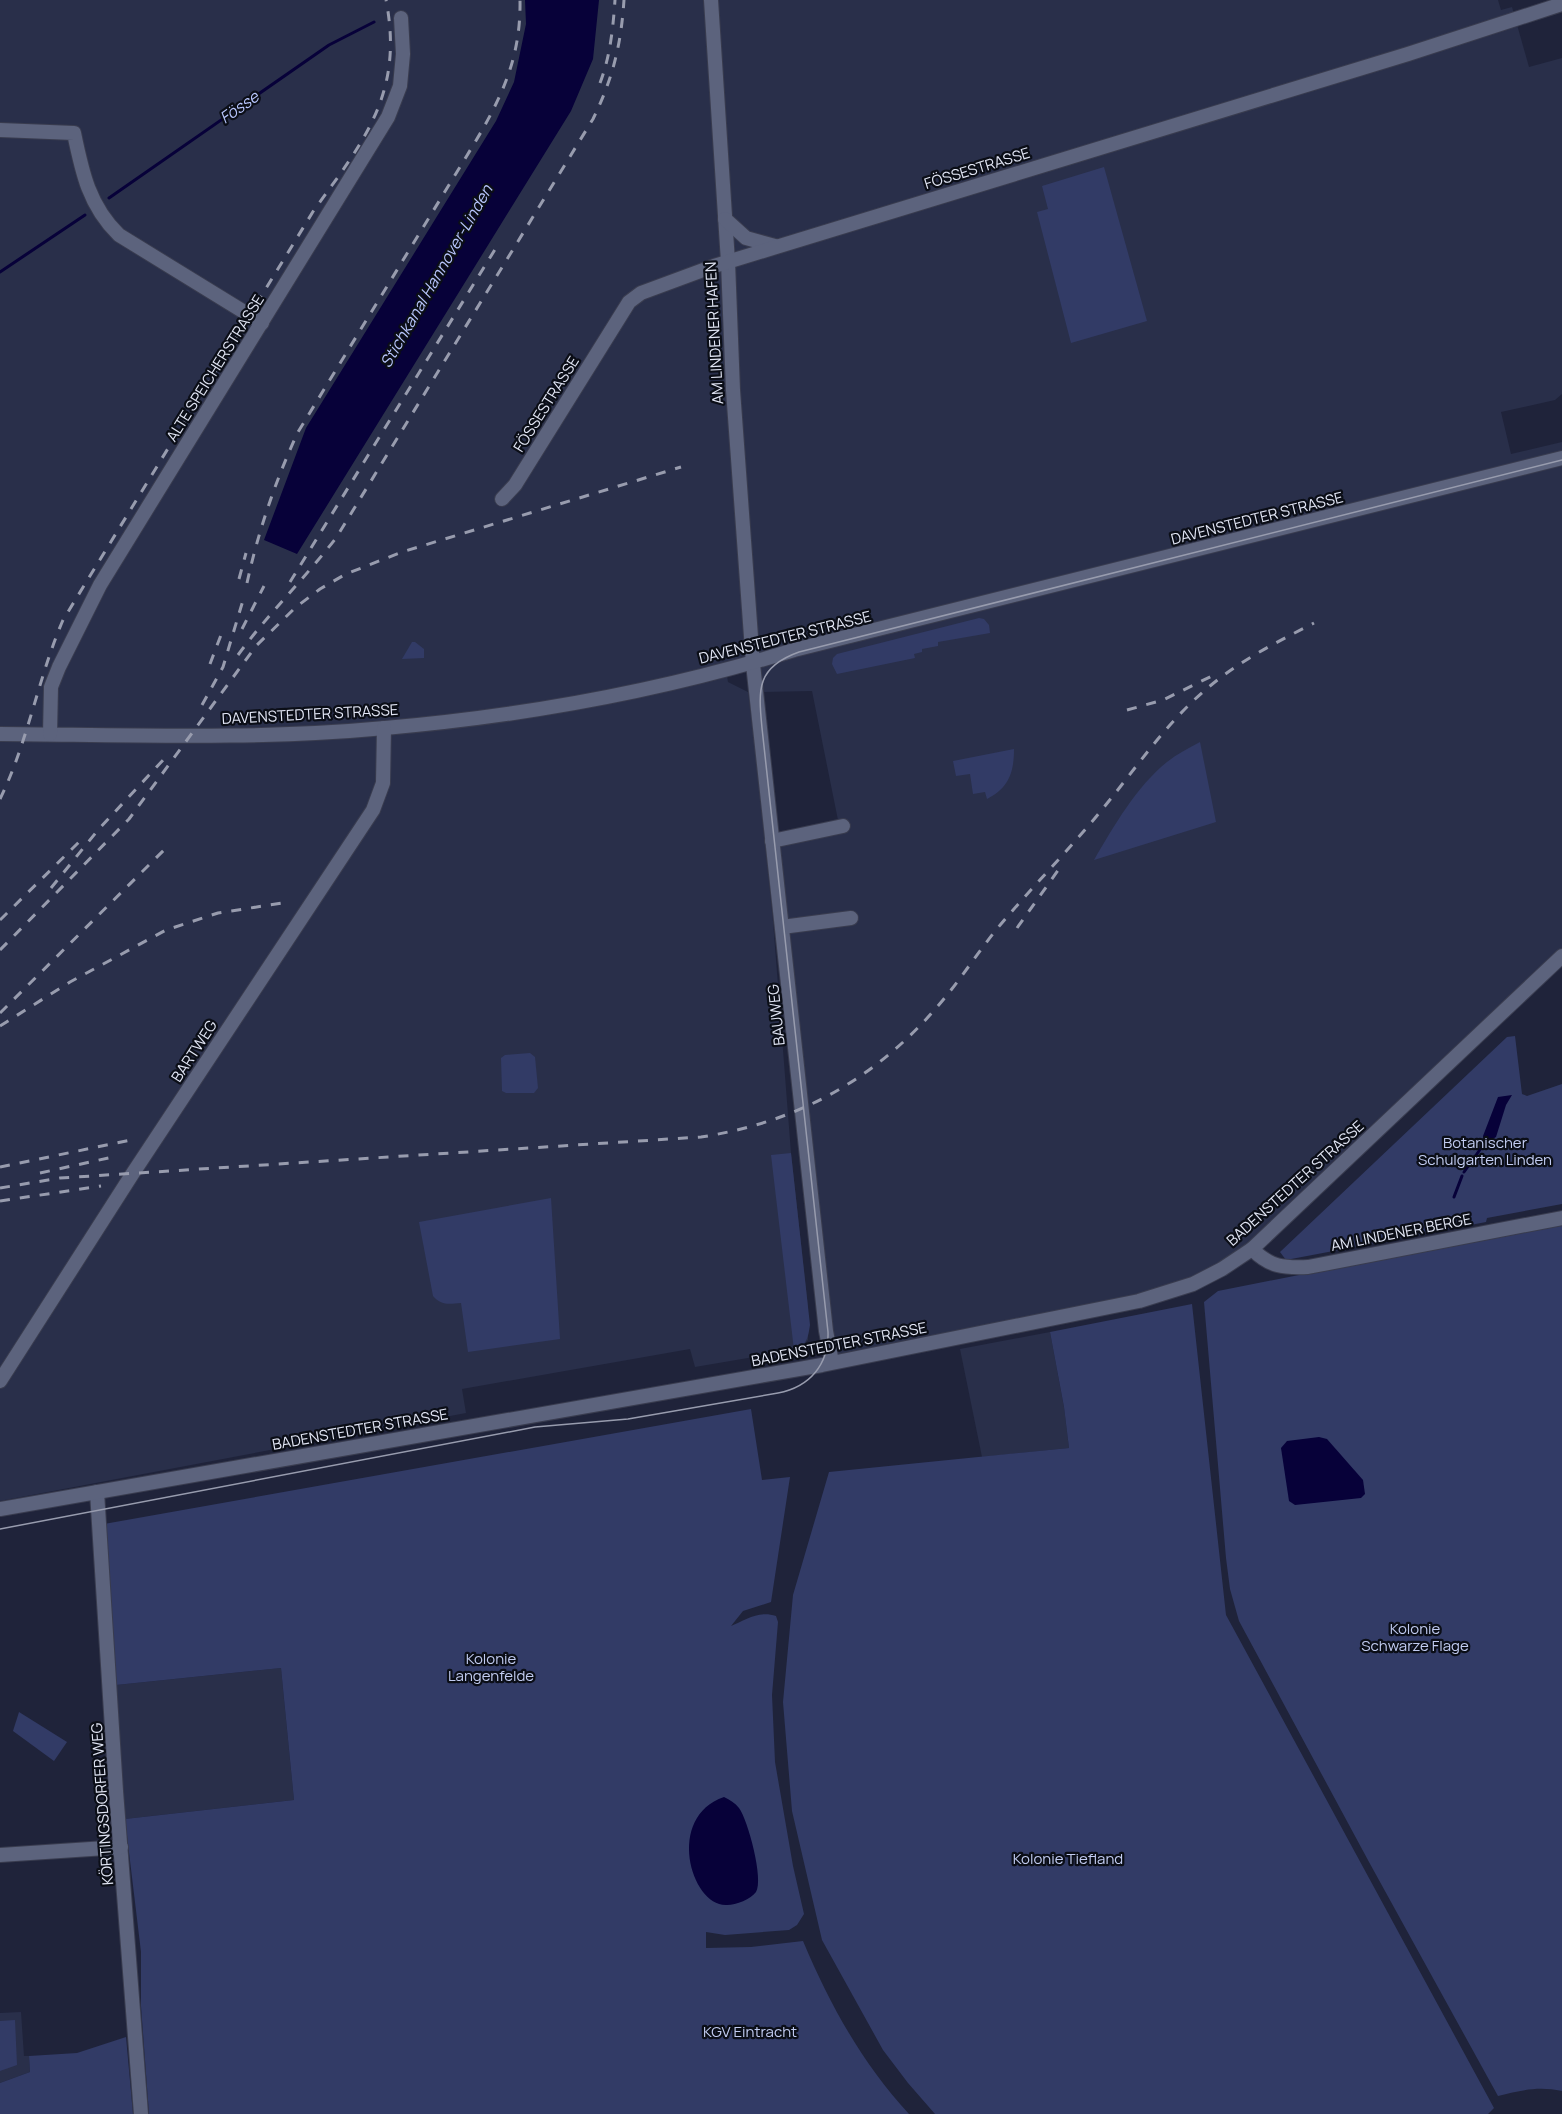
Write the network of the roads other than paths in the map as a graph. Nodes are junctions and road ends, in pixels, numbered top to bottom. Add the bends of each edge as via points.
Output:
1 (711, 0) edge
2 (1562, 4) edge
3 (401, 18) dead end
4 (0, 130) edge
5 (725, 219) junction
6 (777, 247) junction
7 (728, 262) junction
8 (262, 323) junction
9 (1562, 458) edge
10 (502, 499) dead end
11 (753, 664) junction
12 (384, 728) junction
13 (0, 734) edge
14 (50, 734) junction
15 (843, 826) dead end
16 (772, 841) junction
17 (851, 918) dead end
18 (782, 927) junction
19 (1562, 956) edge
20 (1562, 1218) edge
21 (1252, 1249) junction
22 (832, 1362) junction
23 (0, 1381) edge
24 (97, 1492) junction
25 (0, 1509) edge
26 (121, 1847) junction
27 (0, 1856) edge
28 (141, 2114) edge

1 - 5 street, AM LINDENER HAFEN
2 - 6 street, FÖSSESTRASSE
3 - 8 street, ALTE SPEICHERSTRASSE via 400,86 388,117
4 - 8 street via 74,133 92,201 110,227
5 - 6 street via 746,238
5 - 7 street, AM LINDENER HAFEN
6 - 7 street, FÖSSESTRASSE
7 - 10 street, FÖSSESTRASSE via 641,293 629,302 515,485
7 - 11 street, AM LINDENER HAFEN
8 - 14 street, ALTE SPEICHERSTRASSE via 114,560 84,615 51,687
9 - 11 street, DAVENSTEDTER STRASSE via 794,650
11 - 12 street, DAVENSTEDTER STRASSE via 554,706
11 - 16 street, BAUWEG
12 - 14 street, DAVENSTEDTER STRASSE via 258,735
12 - 23 street, BARTWEG via 383,783 373,810
13 - 14 street, DAVENSTEDTER STRASSE
15 - 16 street
16 - 18 street, BAUWEG
17 - 18 street
18 - 22 street, BAUWEG
19 - 21 street, BADENSTEDTER STRASSE
20 - 21 street, AM LINDENER BERGE via 1308,1267 1270,1264
21 - 22 street, BADENSTEDTER STRASSE via 1193,1284 1139,1301
22 - 24 street, BADENSTEDTER STRASSE
24 - 25 street, BADENSTEDTER STRASSE
24 - 26 street, KÖRTINGSDORFER WEG
26 - 27 street
26 - 28 street, KÖRTINGSDORFER WEG

